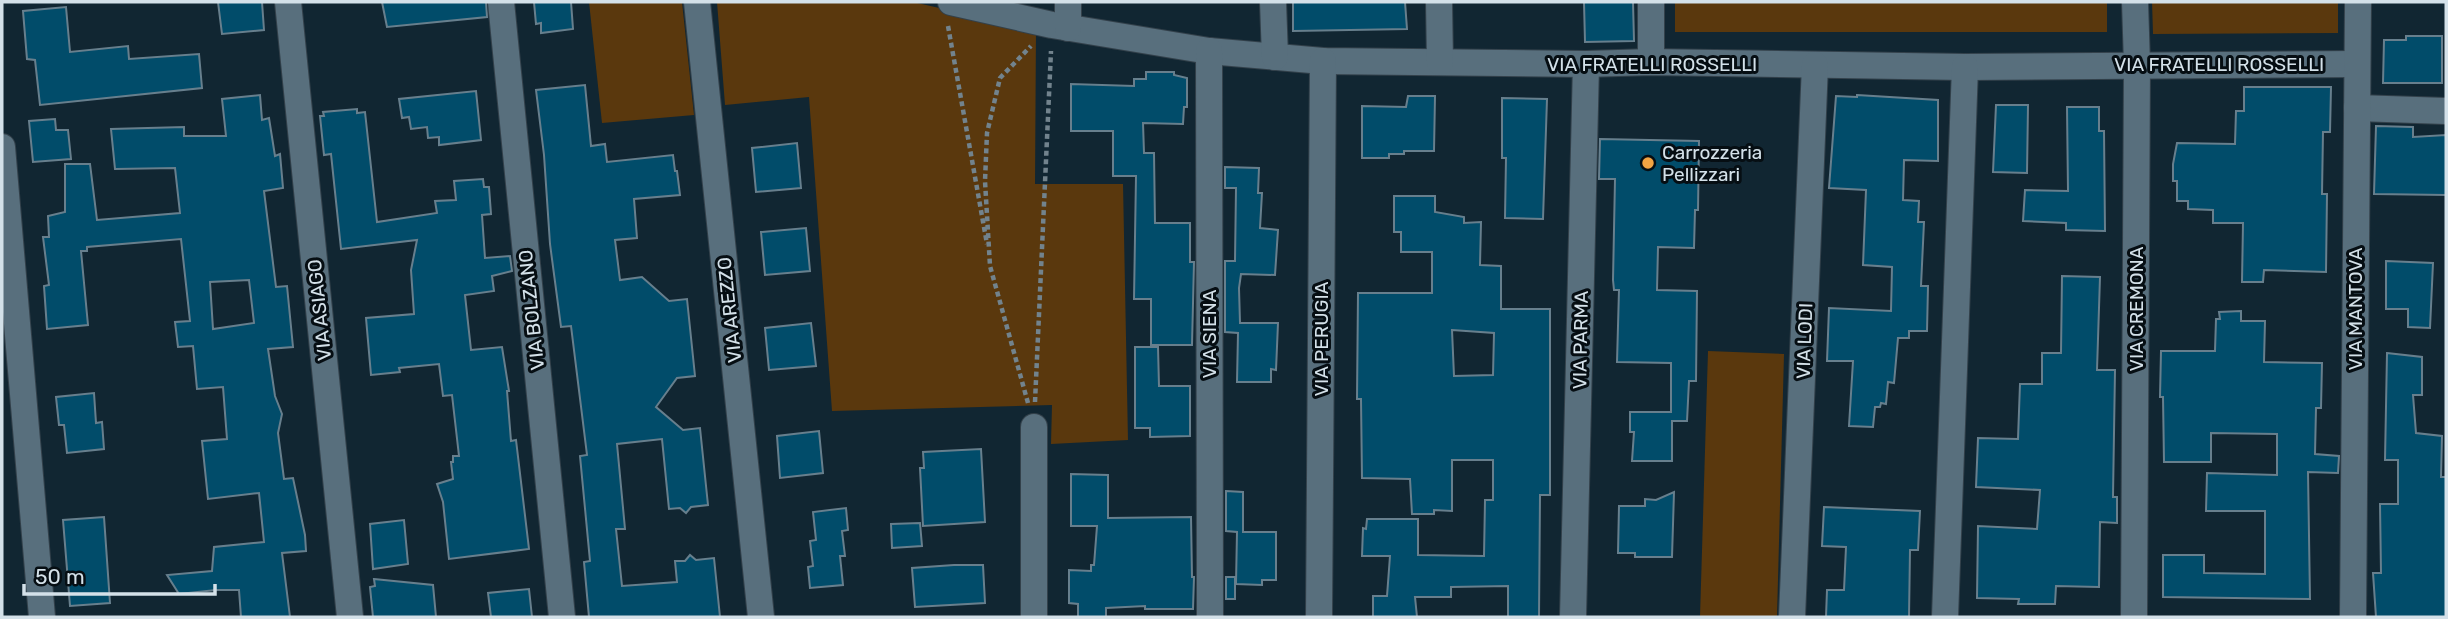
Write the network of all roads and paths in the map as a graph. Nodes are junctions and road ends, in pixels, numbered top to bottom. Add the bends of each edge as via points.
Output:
1 (288, 2) edge
2 (501, 2) edge
3 (696, 2) edge
4 (1273, 2) edge
5 (1439, 2) edge
6 (1651, 2) edge
7 (2135, 2) edge
8 (2358, 2) edge
9 (949, 8) edge
10 (1063, 18) edge
11 (1209, 51) junction
12 (1275, 57) junction
13 (1324, 61) junction
14 (1440, 62) junction
15 (1651, 62) junction
16 (1586, 64) junction
17 (2137, 64) junction
18 (2357, 64) junction
19 (1815, 65) junction
20 (1965, 67) junction
21 (2357, 108) junction
22 (2446, 111) edge
23 (2, 148) edge
24 (990, 266) junction
25 (1034, 427) junction
26 (42, 617) edge
27 (350, 617) edge
28 (562, 617) edge
29 (761, 617) edge
30 (1034, 617) edge
31 (1210, 617) edge
32 (1320, 617) edge
33 (1573, 617) edge
34 (1792, 617) edge
35 (1945, 617) edge
36 (2134, 617) edge
37 (2353, 617) edge

1 - 27 street, VIA ASIAGO
2 - 28 street, VIA BOLZANO
3 - 29 street, VIA AREZZO
4 - 12 street
5 - 14 street
6 - 15 street
7 - 17 street, VIA CREMONA
8 - 18 street, VIA MANTOVA
9 - 10 street, VIA FRATELLI ROSSELLI
9 - 24 path
10 - 11 street, VIA FRATELLI ROSSELLI
10 - 24 path via 1000,78 987,134
10 - 25 path
11 - 12 street, VIA FRATELLI ROSSELLI
11 - 31 street, VIA SIENA
12 - 13 street, VIA FRATELLI ROSSELLI
13 - 14 street, VIA FRATELLI ROSSELLI
13 - 32 street, VIA PERUGIA
14 - 16 street, VIA FRATELLI ROSSELLI
15 - 16 street, VIA FRATELLI ROSSELLI
15 - 19 street, VIA FRATELLI ROSSELLI
16 - 33 street, VIA PARMA
17 - 18 street, VIA FRATELLI ROSSELLI
17 - 20 street, VIA FRATELLI ROSSELLI
17 - 36 street, VIA CREMONA
18 - 21 street, VIA MANTOVA
19 - 20 street, VIA FRATELLI ROSSELLI
19 - 34 street, VIA LODI
20 - 35 street
21 - 22 street
21 - 37 street, VIA MANTOVA
23 - 26 street
24 - 25 path
25 - 30 street

